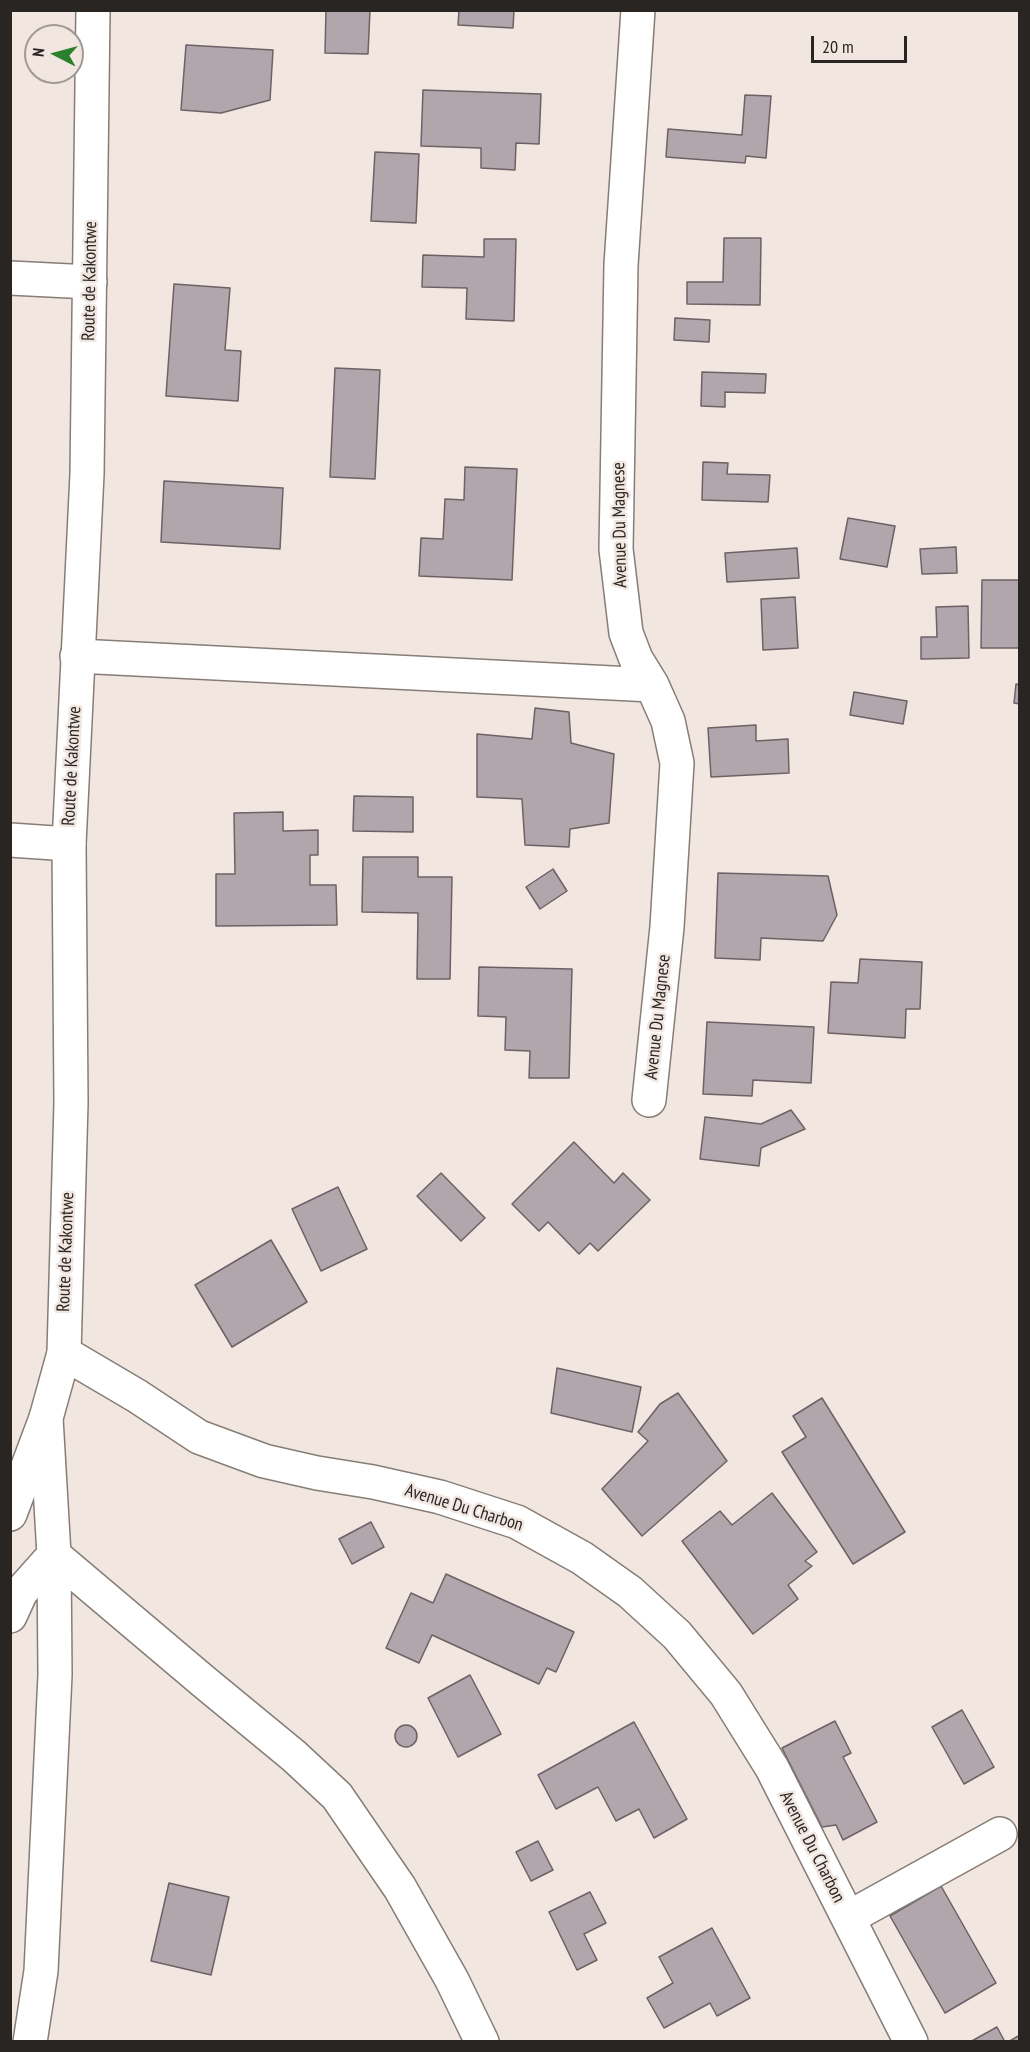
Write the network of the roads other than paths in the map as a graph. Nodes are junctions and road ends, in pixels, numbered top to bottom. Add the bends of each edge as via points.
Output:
1 (93, 10) edge
2 (638, 10) edge
3 (10, 278) edge
4 (90, 282) junction
5 (77, 656) junction
6 (652, 685) junction
7 (10, 840) edge
8 (69, 844) junction
9 (649, 1100) dead end
10 (64, 1353) junction
11 (46, 1418) junction
12 (10, 1514) edge
13 (54, 1555) junction
14 (10, 1616) edge
15 (1000, 1834) dead end
16 (848, 1918) junction
17 (30, 2042) edge
18 (482, 2042) edge
19 (911, 2042) edge

1 - 4 street, Route de Kakontwe
2 - 6 street, Avenue Du Magnese via 621,265 616,549 626,633
3 - 4 street
4 - 5 street, Route de Kakontwe via 87,474
5 - 6 street
5 - 8 street, Route de Kakontwe
6 - 9 street, Avenue Du Magnese via 668,721 677,763 667,927
7 - 8 street
8 - 10 street, Route de Kakontwe via 71,1102
10 - 11 street, Route de Kakontwe
10 - 16 street, Avenue Du Charbon via 199,1437 264,1461 440,1497 518,1522 582,1558 630,1592 677,1635 726,1694 772,1768
11 - 12 street, Route de Kakontwe
11 - 13 street
13 - 14 street via 21,1592
13 - 17 street via 55,1675 48,1840 41,1971
13 - 18 street via 338,1796 400,1888
15 - 16 street
16 - 19 street, Avenue Du Charbon

